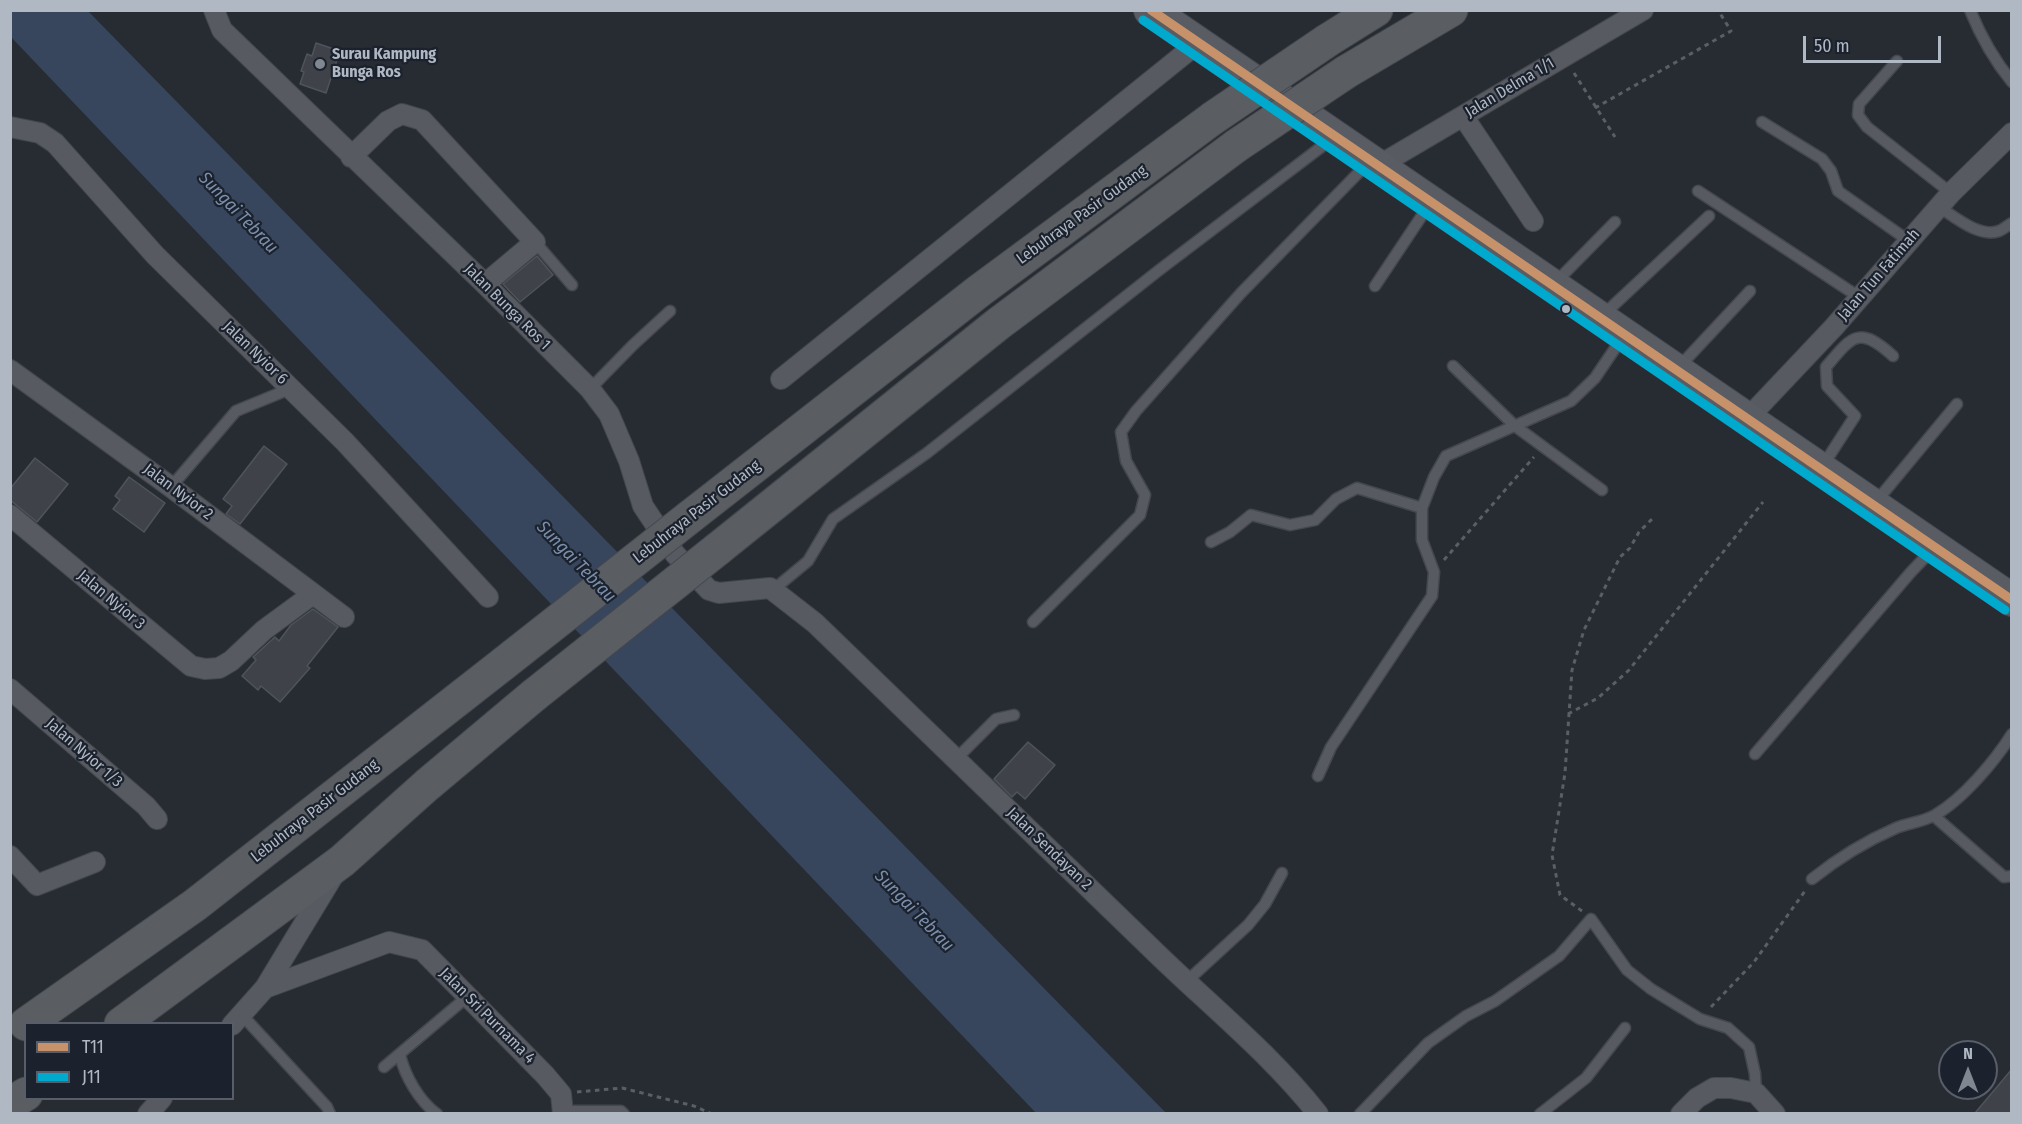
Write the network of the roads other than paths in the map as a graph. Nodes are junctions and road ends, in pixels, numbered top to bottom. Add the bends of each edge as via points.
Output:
1 (214, 10) edge
2 (1150, 10) edge
3 (1376, 10) edge
4 (1450, 10) edge
5 (1643, 10) edge
6 (1970, 10) edge
7 (1198, 43) junction
8 (1897, 61) dead end
9 (2012, 82) edge
10 (1463, 116) junction
11 (1762, 122) dead end
12 (10, 128) edge
13 (2012, 133) edge
14 (1334, 137) junction
15 (351, 157) junction
16 (1374, 164) junction
17 (1698, 191) dead end
18 (1945, 200) junction
19 (1431, 202) junction
20 (1709, 216) dead end
21 (1533, 221) dead end
22 (1615, 222) dead end
23 (2012, 223) edge
24 (1909, 241) junction
25 (535, 242) junction
26 (484, 284) junction
27 (572, 285) dead end
28 (1375, 286) dead end
29 (1552, 286) junction
30 (1750, 291) dead end
31 (1859, 297) junction
32 (670, 311) dead end
33 (1612, 327) junction
34 (1834, 327) junction
35 (1849, 341) junction
36 (1893, 356) dead end
37 (1453, 366) dead end
38 (10, 370) edge
39 (1676, 370) junction
40 (782, 379) dead end
41 (292, 388) junction
42 (590, 389) junction
43 (1957, 404) dead end
44 (1747, 419) junction
45 (1515, 426) junction
46 (1820, 469) junction
47 (171, 487) junction
48 (1602, 490) dead end
49 (1873, 506) junction
50 (1422, 508) junction
51 (10, 515) edge
52 (1210, 542) dead end
53 (1935, 548) junction
54 (774, 590) junction
55 (313, 594) junction
56 (488, 597) dead end
57 (2012, 600) edge
58 (344, 617) dead end
59 (1033, 622) dead end
60 (10, 689) edge
61 (1014, 715) dead end
62 (2012, 734) edge
63 (1755, 754) dead end
64 (956, 759) junction
65 (1318, 776) dead end
66 (1934, 816) junction
67 (157, 819) dead end
68 (10, 856) edge
69 (342, 861) junction
70 (95, 862) dead end
71 (1282, 873) dead end
72 (2012, 876) edge
73 (1812, 879) road end
74 (1186, 982) junction
75 (265, 988) junction
76 (467, 997) junction
77 (237, 1020) edge
78 (29, 1022) edge
79 (122, 1022) edge
80 (24, 1025) edge
81 (1625, 1028) dead end
82 (10, 1034) edge
83 (400, 1055) junction
84 (384, 1067) dead end
85 (1756, 1093) junction
86 (24, 1095) edge
87 (160, 1100) edge
88 (10, 1104) edge
89 (562, 1106) edge
90 (148, 1113) edge
91 (330, 1113) edge
92 (437, 1113) edge
93 (624, 1113) edge
94 (1318, 1113) edge
95 (1360, 1113) edge
96 (1540, 1113) edge
97 (1681, 1113) edge
98 (1776, 1113) edge

1 - 15 street, Jalan Bunga Ros 1 via 222,30
2 - 7 main road
3 - 78 highway, Lebuhraya Pasir Gudang, bridge via 1213,118 979,291 195,905
4 - 69 highway, bridge via 1346,72 1236,146 999,324 533,696
5 - 10 street, Jalan Delma 1/1
6 - 9 lane via 1996,62
7 - 14 main road
7 - 40 street
8 - 18 lane via 1858,104 1858,115
10 - 16 street, Jalan Delma 1/1
10 - 21 street
11 - 24 lane via 1822,159 1838,191
12 - 41 street, Jalan Nyior 6 via 40,133 55,143 155,255
13 - 18 street, Jalan Tun Fatimah
14 - 16 main road
14 - 54 lane via 927,453 833,519 808,561
15 - 25 street via 376,131 402,114 422,120
15 - 26 street, Jalan Bunga Ros 1
16 - 19 main road
16 - 59 lane via 1241,293 1121,432 1126,461 1145,495 1140,515
17 - 31 lane
18 - 23 lane via 1978,230 2000,230
18 - 24 street, Jalan Tun Fatimah
19 - 28 lane
19 - 29 main road
20 - 33 lane
22 - 29 lane
24 - 31 street, Jalan Tun Fatimah
25 - 26 street
25 - 27 lane
26 - 42 street, Jalan Bunga Ros 1
29 - 33 main road
30 - 39 lane
31 - 34 street, Jalan Tun Fatimah
32 - 42 lane
33 - 39 main road
33 - 45 lane via 1595,378 1571,401
34 - 35 lane
34 - 44 street, Jalan Tun Fatimah
35 - 36 lane via 1869,338
35 - 46 lane via 1826,367 1825,376 1827,386 1855,416
37 - 45 lane
38 - 47 street, Jalan Nyior 2
39 - 44 main road
41 - 47 lane via 236,411
41 - 56 street, Jalan Nyior 6
42 - 54 street, Jalan Bunga Ros 1 via 609,414 643,506 675,554 709,590
43 - 49 lane
44 - 46 main road
45 - 48 lane
45 - 50 lane via 1446,456
46 - 49 main road
47 - 55 street, Jalan Nyior 2
49 - 53 main road
50 - 52 lane via 1357,488 1336,500 1315,520 1290,525 1251,515
50 - 65 lane via 1422,540 1434,572 1432,596 1331,747
51 - 55 street, Jalan Nyior 3 via 191,666 219,668 231,661 264,630
53 - 57 main road
53 - 63 lane
54 - 64 street, Jalan Sendayan 2 via 815,623
55 - 58 street, Jalan Nyior 2
60 - 67 street, Jalan Nyior 1/3
61 - 64 lane via 996,719
62 - 66 lane via 1972,784
64 - 74 street, Jalan Sendayan 2
66 - 72 lane via 2004,877
66 - 73 lane via 1895,829 1833,862
68 - 70 street via 37,885
69 - 75 street
69 - 79 highway
71 - 74 lane via 1248,925
74 - 94 street, Jalan Sendayan 2 via 1256,1045
75 - 76 street, Jalan Sri Purnama 4 via 389,942 422,950
75 - 77 street
76 - 83 lane
76 - 89 street, Jalan Sri Purnama 4 via 545,1075
77 - 91 lane
80 - 82 highway, Lebuhraya Pasir Gudang
81 - 96 lane via 1586,1078
83 - 84 lane
83 - 92 lane via 403,1071
85 - 95 lane via 1749,1047 1728,1028 1700,1019 1627,970 1591,919 1559,956 1428,1043
85 - 97 street via 1714,1088
85 - 98 street
86 - 88 highway
87 - 90 street
89 - 93 lane

